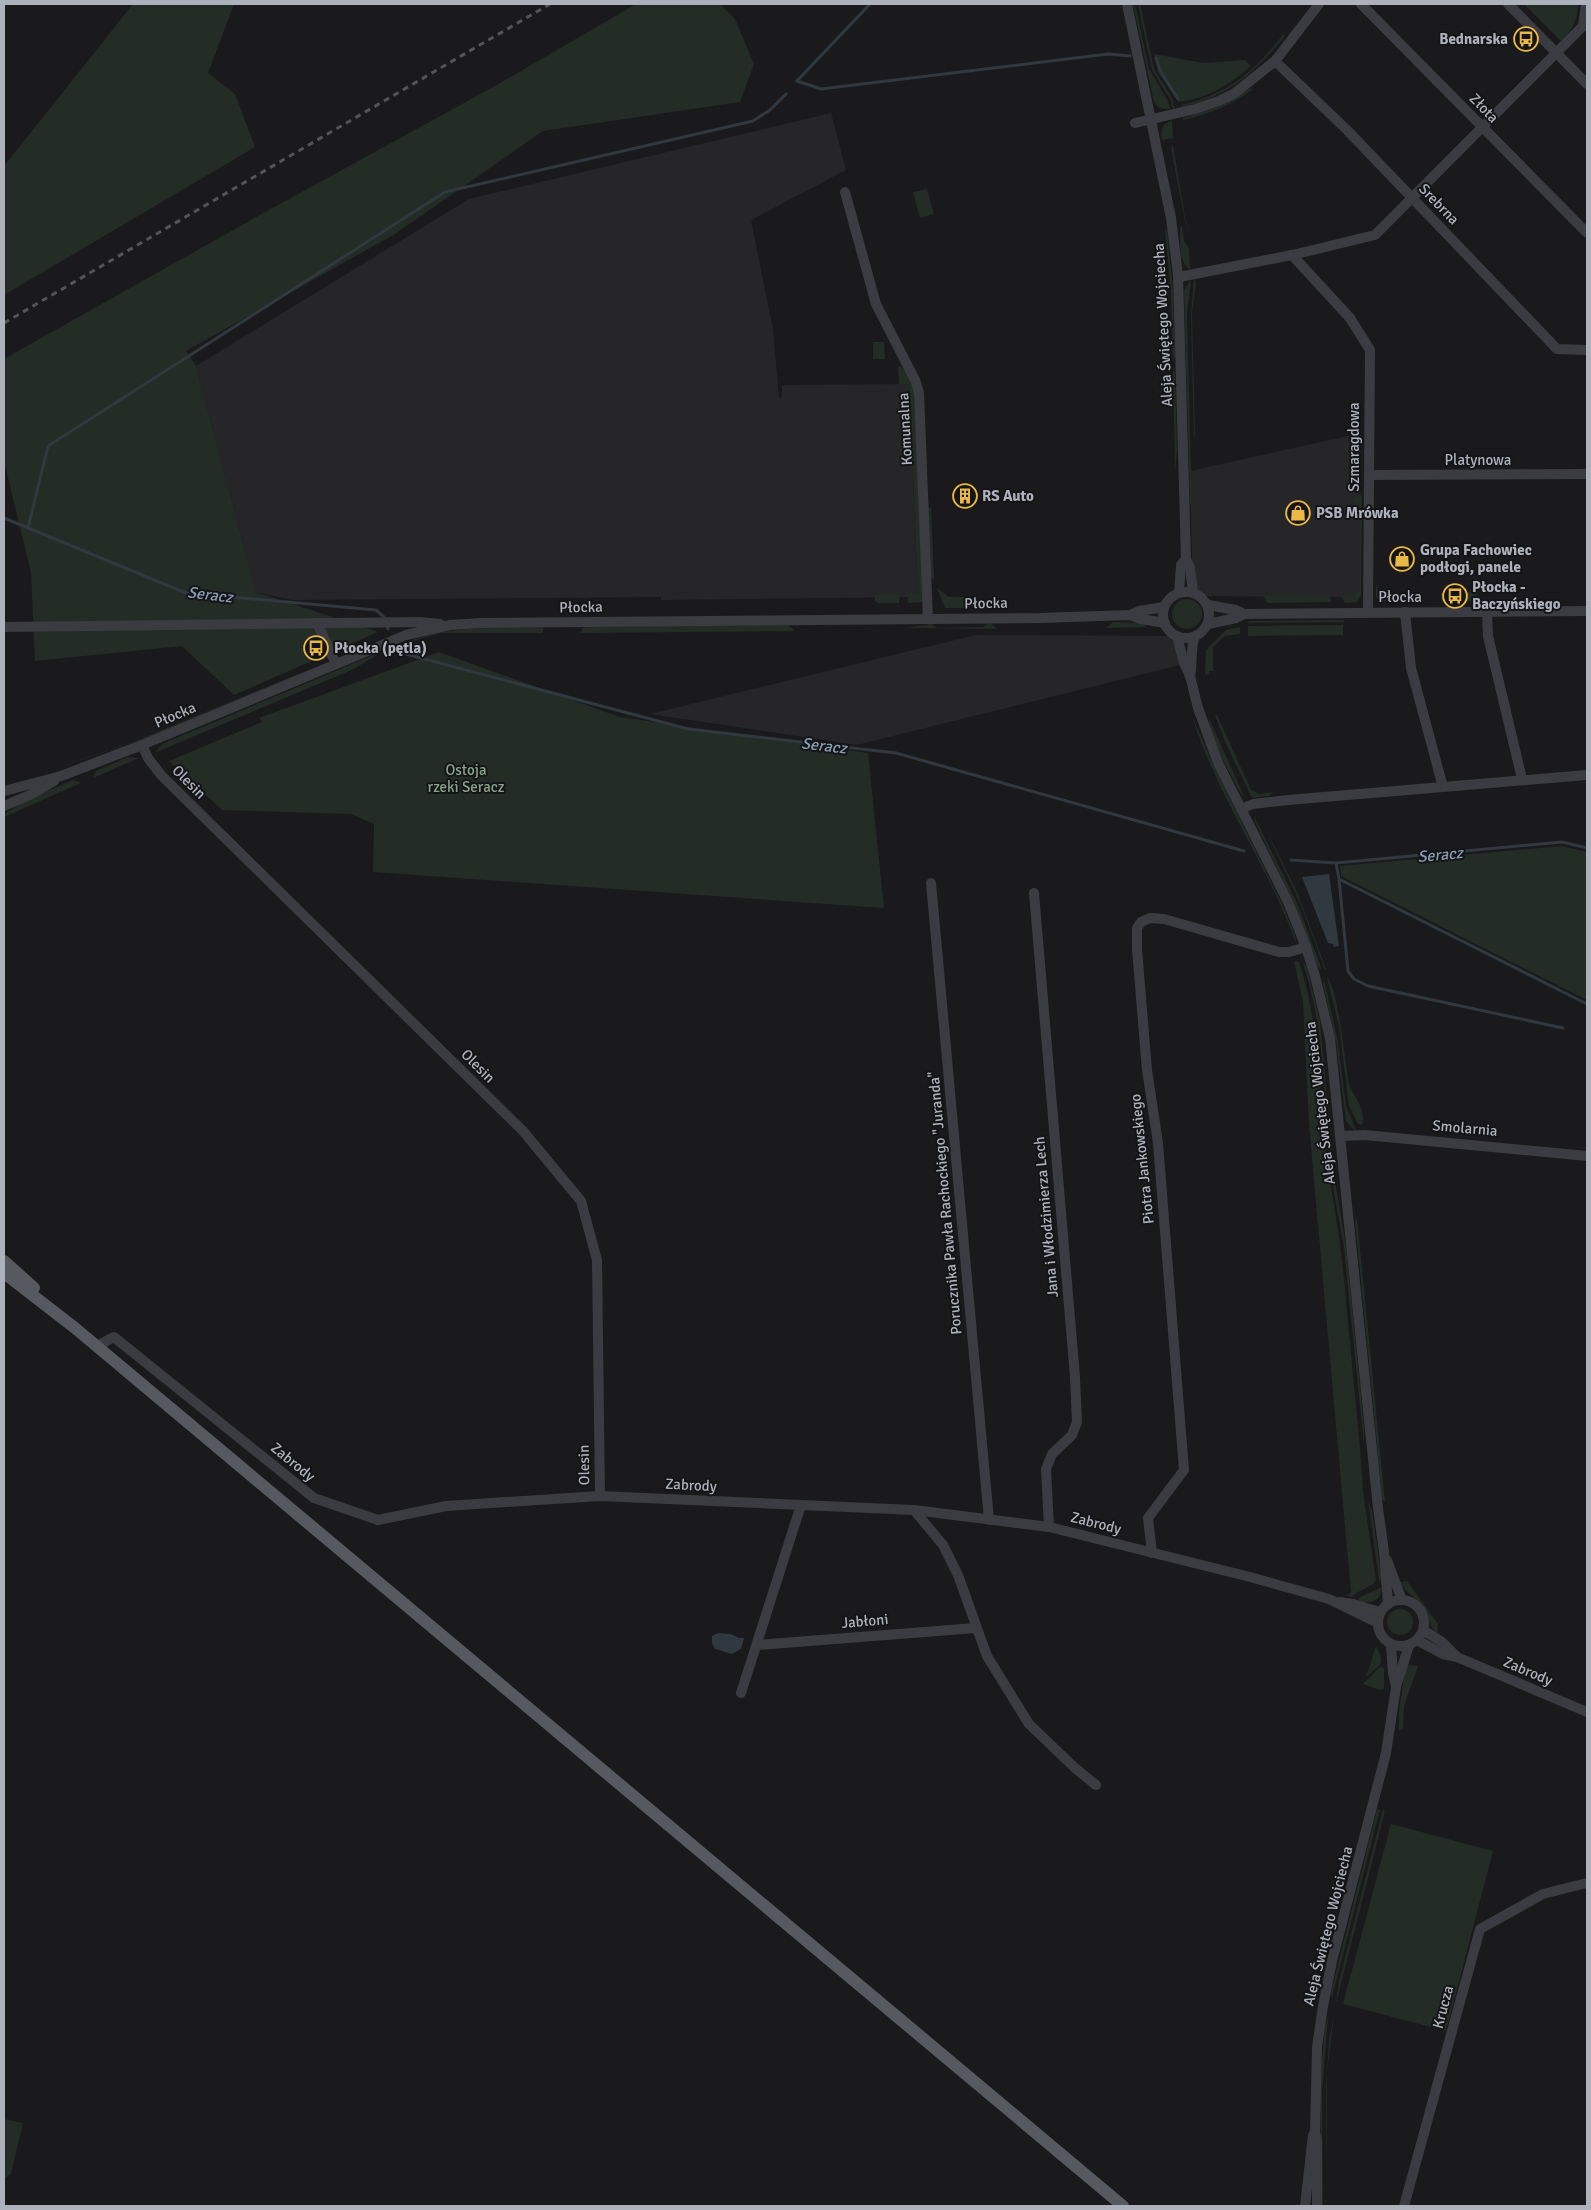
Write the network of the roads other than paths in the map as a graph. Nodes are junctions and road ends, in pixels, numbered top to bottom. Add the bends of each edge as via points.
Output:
1 (1127, 4) edge
2 (1319, 4) edge
3 (1361, 4) edge
4 (1508, 4) edge
5 (1586, 4) edge
6 (1558, 54) junction
7 (1275, 61) junction
8 (1587, 84) edge
9 (1152, 119) junction
10 (1134, 122) dead end
11 (1483, 128) junction
12 (845, 192) dead end
13 (1413, 198) junction
14 (1587, 233) edge
15 (1292, 255) junction
16 (1179, 277) junction
17 (1587, 350) edge
18 (1587, 474) edge
19 (1369, 475) junction
20 (1186, 559) junction
21 (1193, 592) junction
22 (1179, 593) junction
23 (1208, 606) junction
24 (1164, 607) junction
25 (1587, 611) edge
26 (1368, 612) junction
27 (1405, 612) junction
28 (1487, 612) junction
29 (1244, 614) junction
30 (1130, 615) junction
31 (928, 619) junction
32 (317, 623) junction
33 (1165, 624) junction
34 (1208, 624) junction
35 (450, 625) junction
36 (4, 627) edge
37 (1177, 636) junction
38 (1195, 636) junction
39 (336, 664) junction
40 (1190, 676) junction
41 (142, 745) junction
42 (1587, 775) edge
43 (61, 776) junction
44 (1522, 779) junction
45 (1443, 787) junction
46 (4, 791) edge
47 (4, 806) edge
48 (1241, 809) junction
49 (931, 883) dead end
50 (1034, 893) dead end
51 (1306, 947) junction
52 (1341, 1136) junction
53 (1587, 1156) edge
54 (4, 1261) edge
55 (4, 1273) edge
56 (75, 1328) junction
57 (96, 1346) junction
58 (600, 1496) junction
59 (801, 1505) junction
60 (914, 1510) junction
61 (989, 1520) junction
62 (1048, 1527) junction
63 (1152, 1552) junction
64 (1384, 1552) junction
65 (1402, 1600) junction
66 (1337, 1602) junction
67 (1388, 1604) junction
68 (1380, 1612) junction
69 (1378, 1624) junction
70 (976, 1628) junction
71 (1423, 1630) junction
72 (1413, 1643) junction
73 (756, 1645) junction
74 (1392, 1645) junction
75 (1457, 1657) junction
76 (1396, 1687) junction
77 (741, 1693) dead end
78 (1587, 1712) edge
79 (1096, 1784) dead end
80 (1587, 1883) edge
81 (1315, 2132) junction
82 (1123, 2206) edge
83 (1305, 2206) edge
84 (1317, 2206) edge
85 (1404, 2206) edge

1 - 9 street, Aleja Świętego Wojciecha
2 - 7 street
3 - 11 street, Złota
4 - 6 street
5 - 6 street via 1583,26
6 - 8 street
6 - 11 street
7 - 9 street via 1250,83 1219,101
7 - 13 street, Srebrna
9 - 10 street
9 - 16 street, Aleja Świętego Wojciecha
11 - 13 street
11 - 14 street, Złota
12 - 31 street, Komunalna via 876,304 919,393
13 - 15 street via 1375,235
13 - 17 street, Srebrna via 1558,349
15 - 16 street
15 - 19 street, Szmaragdowa via 1350,318 1370,350
16 - 20 street, Aleja Świętego Wojciecha
18 - 19 street, Platynowa
19 - 26 street, Szmaragdowa
20 - 21 street, Aleja Świętego Wojciecha
20 - 22 street, Aleja Świętego Wojciecha via 1182,565
21 - 22 street
21 - 23 street
22 - 24 street
23 - 29 street, Płocka
23 - 34 street
24 - 30 street, Płocka via 1139,610
24 - 33 street
25 - 28 street, Płocka
26 - 27 street, Płocka
26 - 29 street, Płocka
27 - 28 street, Płocka
27 - 45 street via 1411,668
28 - 44 street via 1488,636
29 - 34 street, Płocka
30 - 31 street, Płocka
30 - 33 street, Płocka
31 - 35 street, Płocka via 481,622
32 - 35 street via 420,622
32 - 36 street
32 - 39 street
33 - 37 street
34 - 38 street
35 - 39 street, Płocka via 406,636
37 - 38 street
37 - 40 street, Aleja Świętego Wojciecha
38 - 40 street, Aleja Świętego Wojciecha
39 - 41 street, Płocka
40 - 48 street, Aleja Świętego Wojciecha via 1205,731
41 - 43 street, Płocka
41 - 58 street, Olesin via 161,775 523,1131 581,1201 597,1260
42 - 44 street
43 - 46 street, Płocka
43 - 47 street, Płocka
44 - 45 street
45 - 48 street via 1271,802
48 - 51 street, Aleja Świętego Wojciecha via 1288,902
49 - 61 street, Porucznika Pawła Rachockiego "Juranda"
50 - 62 street, Jana i Włodzimierza Lech via 1077,1422 1072,1435 1052,1454 1046,1469
51 - 52 street, Aleja Świętego Wojciecha via 1330,1038
51 - 63 street, Piotra Jankowskiego via 1279,952 1157,918 1141,922 1137,928 1184,1470 1148,1518
52 - 53 street, Smolarnia via 1365,1135
52 - 64 street, Aleja Świętego Wojciecha
54 - 56 main road
55 - 56 main road
56 - 57 main road
57 - 58 street, Zabrody via 114,1337 314,1498 378,1520 446,1506
57 - 82 main road
58 - 59 street, Zabrody
59 - 60 street, Zabrody
59 - 73 street
60 - 61 street, Zabrody
60 - 70 street via 943,1544 958,1575
61 - 62 street, Zabrody
62 - 63 street, Zabrody
63 - 66 street, Zabrody
64 - 65 street, Aleja Świętego Wojciecha
64 - 67 street, Aleja Świętego Wojciecha
65 - 67 street
65 - 71 street via 1415,1604 1420,1610
66 - 68 street, Zabrody
66 - 69 street, Zabrody
67 - 68 street
68 - 69 street
69 - 74 street via 1381,1636
70 - 73 street, Jabłoni
70 - 79 street via 987,1656 1029,1724
71 - 72 street
71 - 75 street, Zabrody
72 - 74 street
72 - 75 street, Zabrody
72 - 76 street, Aleja Świętego Wojciecha
73 - 77 street
74 - 76 street, Aleja Świętego Wojciecha
75 - 78 street, Zabrody
76 - 81 street, Aleja Świętego Wojciecha via 1386,1753 1323,2006 1316,2072
80 - 85 street, Krucza via 1543,1894 1480,1929
81 - 83 street via 1311,2141
81 - 84 street, Aleja Świętego Wojciecha via 1318,2141

